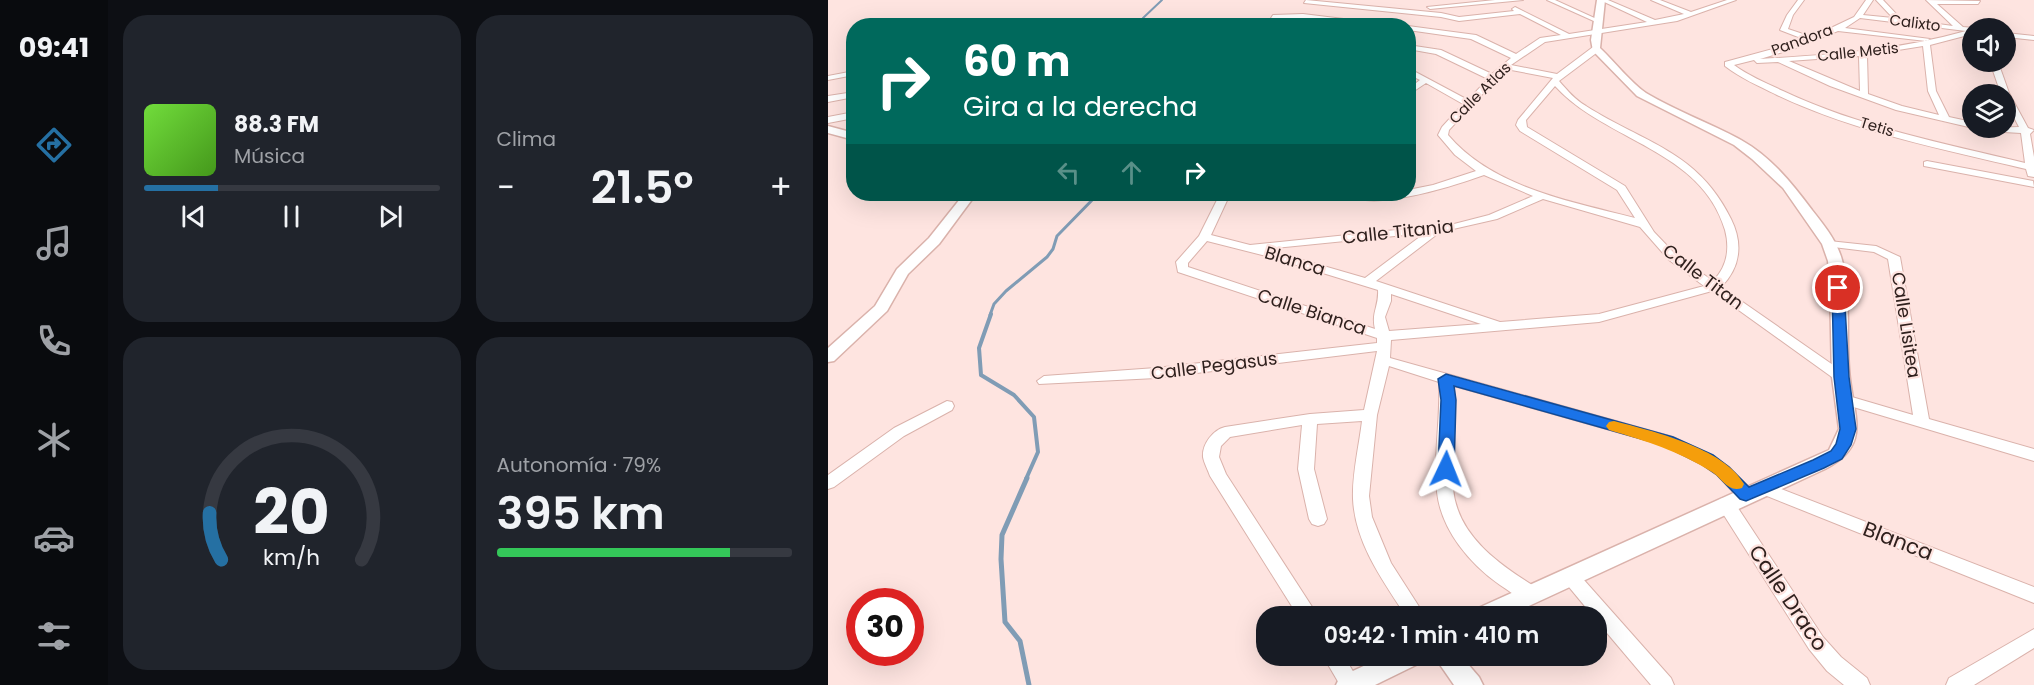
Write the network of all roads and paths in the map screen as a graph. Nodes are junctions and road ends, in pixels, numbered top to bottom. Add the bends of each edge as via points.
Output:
1 (1365, 0) edge
2 (1497, 0) edge
3 (1520, 0) edge
4 (1550, 0) edge
5 (1602, 0) edge
6 (1654, 0) edge
7 (1733, 0) edge
8 (1801, 0) edge
9 (1870, 0) edge
10 (1879, 0) edge
11 (1930, 1) edge
12 (1978, 2) dead end
13 (1306, 3) edge
14 (1329, 4) junction
15 (1398, 11) junction
16 (1522, 12) junction
17 (1692, 15) junction
18 (1303, 16) junction
19 (1858, 16) junction
20 (1273, 18) edge
21 (1319, 18) edge
22 (1899, 21) junction
23 (1654, 22) junction
24 (1598, 25) junction
25 (1837, 28) junction
26 (1960, 28) joint
27 (1416, 29) edge
28 (1416, 32) edge
29 (1962, 34) edge
30 (1566, 35) junction
31 (2016, 36) edge
32 (2034, 38) edge
33 (1811, 39) junction
34 (1940, 41) junction
35 (1416, 42) edge
36 (1926, 45) junction
37 (1416, 48) edge
38 (1596, 49) junction
39 (1863, 53) junction
40 (1762, 55) junction
41 (1516, 57) junction
42 (1778, 60) junction
43 (1743, 62) junction
44 (1504, 66) junction
45 (1730, 66) joint
46 (846, 75) edge
47 (1416, 75) edge
48 (828, 78) edge
49 (1493, 78) junction
50 (1556, 79) junction
51 (1425, 80) junction
52 (1416, 87) edge
53 (846, 96) edge
54 (1864, 96) junction
55 (828, 99) edge
56 (1467, 103) junction
57 (2016, 111) edge
58 (846, 117) edge
59 (1946, 119) junction
60 (828, 120) edge
61 (1962, 123) edge
62 (828, 129) edge
63 (2030, 131) edge
64 (846, 135) edge
65 (1927, 164) dead end
66 (2031, 167) junction
67 (1485, 171) junction
68 (2033, 185) edge
69 (1416, 193) edge
70 (1544, 195) junction
71 (965, 201) edge
72 (1222, 201) edge
73 (1643, 224) junction
74 (1437, 230) junction
75 (1204, 237) junction
76 (1829, 244) junction
77 (1247, 247) junction
78 (1366, 283) junction
79 (1714, 287) junction
80 (1384, 288) junction
81 (1500, 326) junction
82 (1383, 347) junction
83 (828, 357) edge
84 (1841, 377) junction
85 (1044, 381) dead end
86 (1446, 383) junction
87 (1845, 400) junction
88 (947, 406) dead end
89 (1370, 415) junction
90 (1310, 419) junction
91 (1922, 423) junction
92 (2034, 454) edge
93 (828, 483) edge
94 (1755, 491) junction
95 (1726, 504) junction
96 (1318, 519) dead end
97 (1570, 576) junction
98 (1530, 594) junction
99 (2034, 595) edge
100 (1302, 606) edge
101 (1409, 606) edge
102 (1505, 606) edge
103 (2034, 638) edge
104 (1339, 666) edge
105 (1388, 666) edge
106 (1454, 666) edge
107 (1350, 684) edge
108 (1470, 685) edge
109 (1664, 685) edge
110 (1860, 685) edge
111 (1956, 685) edge

1 - 14 street
2 - 3 street
2 - 15 street
2 - 16 street
4 - 24 street
5 - 23 street
5 - 24 street
6 - 17 street
7 - 17 street, Calle Atlas via 1702,8
8 - 33 street via 1784,30
9 - 19 street, Pandora
10 - 22 street
11 - 12 street
11 - 26 street
13 - 14 street
13 - 18 street
14 - 15 street
15 - 16 street via 1456,19
16 - 30 street
17 - 23 street, Calle Atlas
18 - 20 street
18 - 21 street
19 - 22 street, Calixto
19 - 25 street, Pandora
22 - 26 street, Calixto
23 - 24 street, Calle Atlas
24 - 30 street, Calle Atlas
24 - 38 street
25 - 33 street, Pandora
25 - 34 street
27 - 41 street via 1467,35
28 - 35 street via 1422,37
29 - 34 street, Calle Metis
30 - 41 street, Calle Atlas via 1543,40
31 - 32 street
33 - 40 street, Pandora
34 - 36 street, Calle Metis
36 - 39 street, Calle Metis
36 - 59 street via 1932,91
37 - 49 street via 1438,52
38 - 50 street
38 - 76 street via 1641,94 1756,156 1787,185
39 - 42 street, Calle Metis
39 - 54 street
40 - 42 street
40 - 43 street, Pandora
41 - 44 street, Calle Atlas
42 - 43 street, Calle Metis
42 - 54 street
43 - 45 street, Pandora
44 - 49 street, Calle Atlas
44 - 50 street
45 - 66 street, Tetis via 1814,107 1882,129
46 - 48 street
47 - 51 street
49 - 56 street, Calle Atlas
50 - 73 street, Calle Titan via 1522,120 1523,129 1621,188
50 - 79 street via 1571,100 1585,110 1682,162 1715,197 1732,237 1734,255 1732,265
51 - 52 street
51 - 56 street
53 - 55 street
54 - 59 street
56 - 67 street, Calle Atlas via 1443,135 1459,153
57 - 63 street
58 - 60 street
59 - 61 street
62 - 64 street
63 - 66 street
65 - 68 street
66 - 68 street
67 - 69 street
67 - 70 street, Calle Atlas
70 - 73 street, Calle Atlas
70 - 74 street, Calle Titania via 1493,217
71 - 83 street via 934,241 902,272 881,308
72 - 75 street
73 - 79 street, Calle Titan via 1673,258
74 - 77 street, Calle Titania
74 - 78 street
75 - 77 street, Blanca
75 - 82 street, Calle Bianca via 1182,262 1186,272
76 - 84 street via 1838,288
76 - 91 street, Calle Lisitea via 1876,249 1894,257
77 - 78 street, Blanca
78 - 80 street, Blanca
79 - 81 street via 1599,318
79 - 84 street, Calle Titan
80 - 81 street, Blanca
80 - 82 street via 1385,301 1379,317
81 - 82 street, Calle Pegasus
82 - 85 street, Calle Pegasus
82 - 86 street, Calle Bianca
82 - 89 street
84 - 87 street
86 - 94 street, Calle Bianca via 1668,441
86 - 98 street via 1449,400 1445,492 1452,513 1467,541 1487,564
87 - 91 street
87 - 94 street via 1848,429 1836,455
88 - 93 street via 899,432
89 - 90 street
89 - 101 street via 1362,474 1363,517 1383,567
90 - 96 street via 1306,469
90 - 100 street via 1225,432 1213,444 1211,457 1218,476
91 - 92 street
94 - 95 street
94 - 99 street, Blanca
95 - 97 street
95 - 110 street, Calle Draco via 1816,643
97 - 98 street
97 - 109 street
98 - 102 street
103 - 111 street
104 - 107 street
105 - 107 street
106 - 108 street

